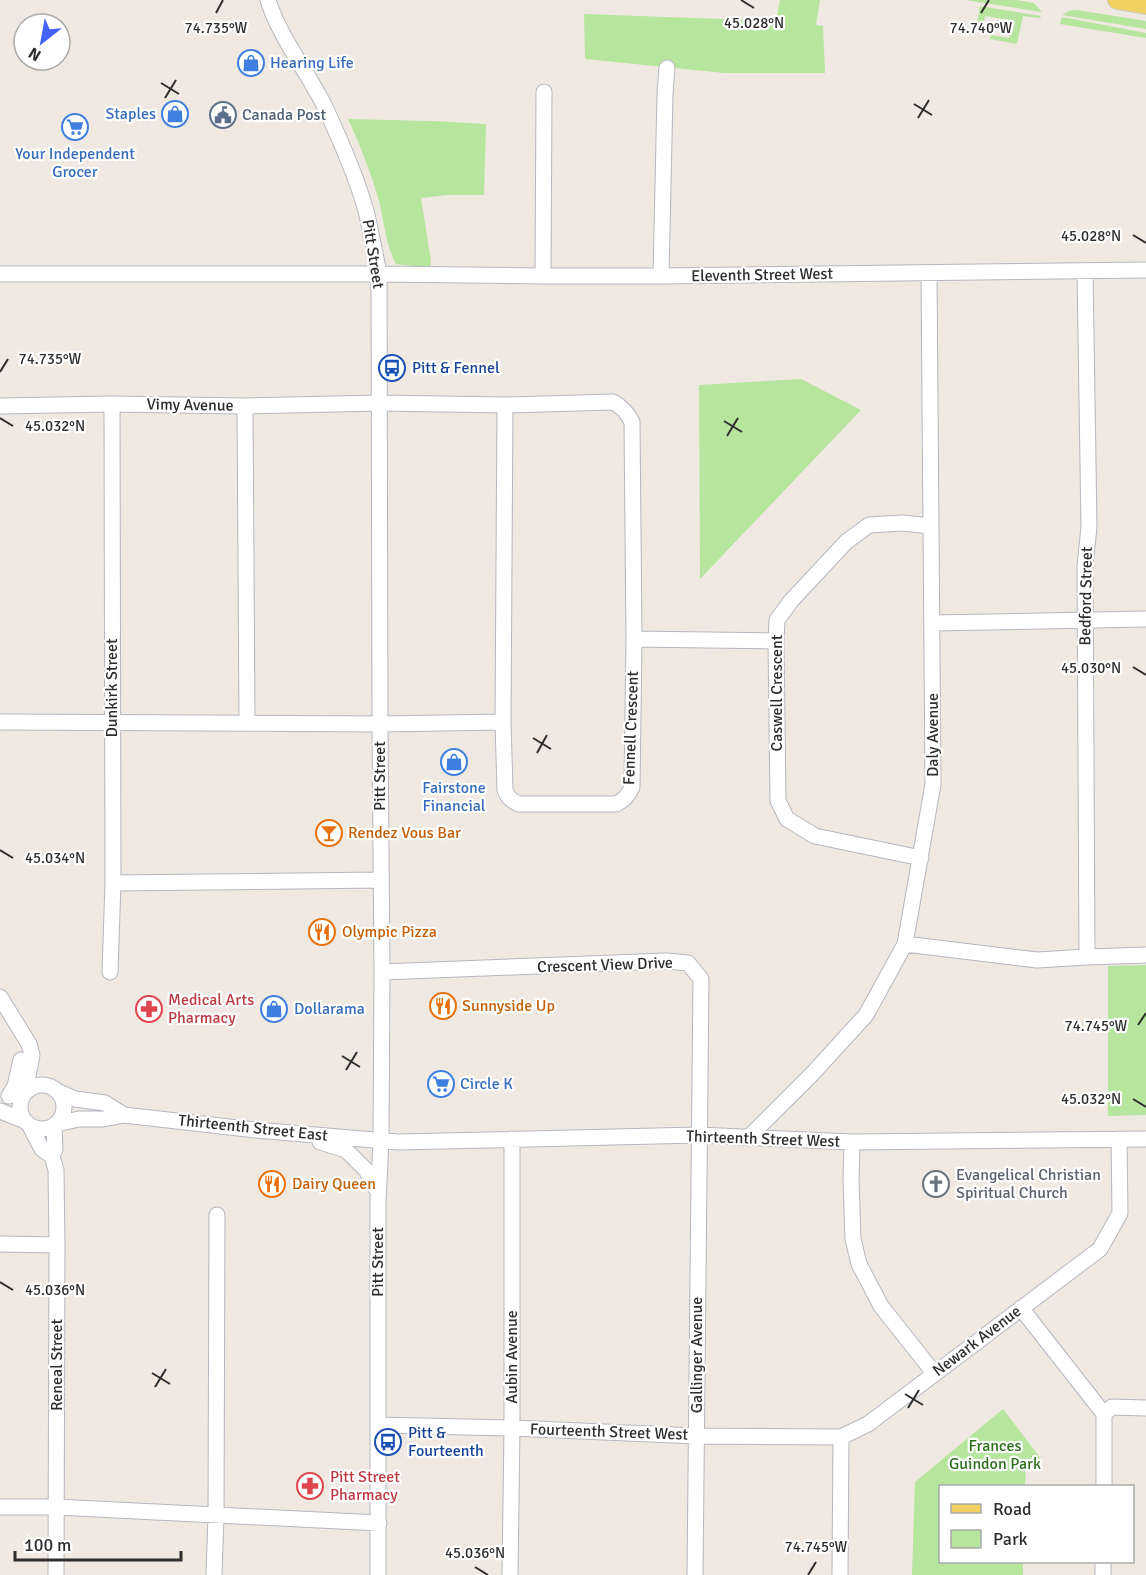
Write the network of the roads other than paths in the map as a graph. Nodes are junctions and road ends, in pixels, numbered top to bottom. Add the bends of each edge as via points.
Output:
1 (268, 0) edge
2 (1121, 0) edge
3 (1146, 5) edge
4 (667, 68) dead end
5 (544, 92) dead end
6 (1146, 270) edge
7 (1085, 271) junction
8 (929, 273) junction
9 (0, 274) edge
10 (379, 274) junction
11 (543, 276) junction
12 (662, 276) junction
13 (380, 403) junction
14 (111, 404) junction
15 (505, 405) junction
16 (0, 406) edge
17 (245, 406) junction
18 (932, 526) junction
19 (1146, 619) edge
20 (1085, 620) junction
21 (933, 623) junction
22 (634, 639) junction
23 (776, 641) junction
24 (0, 722) edge
25 (503, 722) junction
26 (112, 723) junction
27 (247, 723) junction
28 (380, 724) junction
29 (921, 858) junction
30 (381, 880) junction
31 (113, 883) junction
32 (905, 944) junction
33 (1146, 956) edge
34 (1087, 957) junction
35 (110, 972) dead end
36 (382, 972) junction
37 (0, 997) edge
38 (57, 1091) junction
39 (14, 1095) edge
40 (0, 1111) edge
41 (124, 1114) junction
42 (27, 1123) junction
43 (55, 1125) junction
44 (294, 1134) junction
45 (698, 1135) junction
46 (748, 1138) junction
47 (512, 1139) junction
48 (1119, 1139) junction
49 (1146, 1139) edge
50 (381, 1140) junction
51 (852, 1142) junction
52 (52, 1156) junction
53 (378, 1192) junction
54 (217, 1215) dead end
55 (0, 1244) edge
56 (57, 1245) junction
57 (1021, 1308) junction
58 (934, 1373) junction
59 (1146, 1408) edge
60 (1104, 1414) junction
61 (378, 1425) junction
62 (512, 1428) junction
63 (696, 1436) junction
64 (841, 1437) junction
65 (1104, 1485) edge
66 (0, 1507) edge
67 (56, 1508) junction
68 (216, 1516) junction
69 (379, 1523) junction
70 (56, 1575) edge
71 (214, 1575) edge
72 (378, 1575) edge
73 (510, 1575) edge
74 (695, 1575) edge
75 (840, 1575) edge

1 - 10 street, Pitt Street via 348,159 366,210
2 - 3 main road
4 - 12 street
5 - 11 street
6 - 7 street, Eleventh Street West
7 - 8 street, Eleventh Street West
7 - 20 street, Bedford Street via 1089,527
8 - 12 street, Eleventh Street West
8 - 18 street, Daly Avenue
9 - 10 street, Eleventh Street West
10 - 11 street, Eleventh Street West
10 - 13 street, Pitt Street
11 - 12 street, Eleventh Street West
13 - 15 street, Fennell Crescent
13 - 17 street, Vimy Avenue
13 - 28 street, Pitt Street
14 - 16 street, Vimy Avenue
14 - 17 street, Vimy Avenue
14 - 26 street, Dunkirk Street
15 - 22 street, Fennell Crescent via 613,402 632,422
15 - 25 street, Fennell Crescent
17 - 27 street
18 - 21 street, Daly Avenue
18 - 23 street, Caswell Crescent via 868,525 846,542 791,602 777,620
19 - 20 street
20 - 21 street
20 - 34 street, Bedford Street
21 - 29 street, Daly Avenue via 933,784
22 - 23 street
22 - 25 street, Fennell Crescent via 632,787 623,800 616,804 513,802 505,790
23 - 29 street, Caswell Crescent via 778,801 786,819 815,836
24 - 26 street
25 - 28 street
26 - 27 street
26 - 31 street, Dunkirk Street
27 - 28 street
28 - 30 street, Pitt Street
29 - 32 street, Daly Avenue
30 - 31 street
30 - 36 street, Pitt Street
31 - 35 street, Dunkirk Street
32 - 34 street via 1037,960
32 - 46 street, Daly Avenue via 866,1015
33 - 34 street
36 - 45 street, Crescent View Drive via 688,963 701,979
36 - 50 street, Pitt Street
37 - 39 street via 32,1055
38 - 39 street via 40,1085
38 - 41 street, Thirteenth Street East via 75,1099 105,1103
38 - 43 street via 64,1108
39 - 42 street
40 - 42 street
41 - 43 street, Thirteenth Street East
41 - 44 street, Thirteenth Street East
42 - 43 street via 43,1130
42 - 52 street via 42,1149
43 - 52 street, Reneal Street
44 - 50 street, Thirteenth Street East
44 - 53 street via 346,1150 366,1170
45 - 46 street, Thirteenth Street West
45 - 47 street, Thirteenth Street West
45 - 63 street, Gallinger Avenue
46 - 51 street, Thirteenth Street West
47 - 50 street, Thirteenth Street West
47 - 62 street, Aubin Avenue
48 - 49 street, Thirteenth Street West
48 - 51 street, Thirteenth Street West
48 - 57 street, Newark Avenue via 1120,1213 1100,1249
50 - 53 street, Pitt Street
51 - 58 street via 853,1239 859,1264 881,1306
52 - 56 street, Reneal Street via 56,1170
53 - 61 street, Pitt Street
54 - 68 street
55 - 56 street
56 - 67 street, Reneal Street
57 - 58 street, Newark Avenue
57 - 60 street
58 - 64 street, Newark Avenue via 868,1424
59 - 60 street via 1112,1407
60 - 65 street
61 - 62 street, Fourteenth Street West
61 - 69 street, Pitt Street
62 - 63 street, Fourteenth Street West
62 - 73 street, Aubin Avenue
63 - 64 street, Fourteenth Street West
63 - 74 street, Gallinger Avenue
64 - 75 street
66 - 67 street
67 - 68 street
67 - 70 street, Reneal Street
68 - 69 street
68 - 71 street
69 - 72 street, Pitt Street

